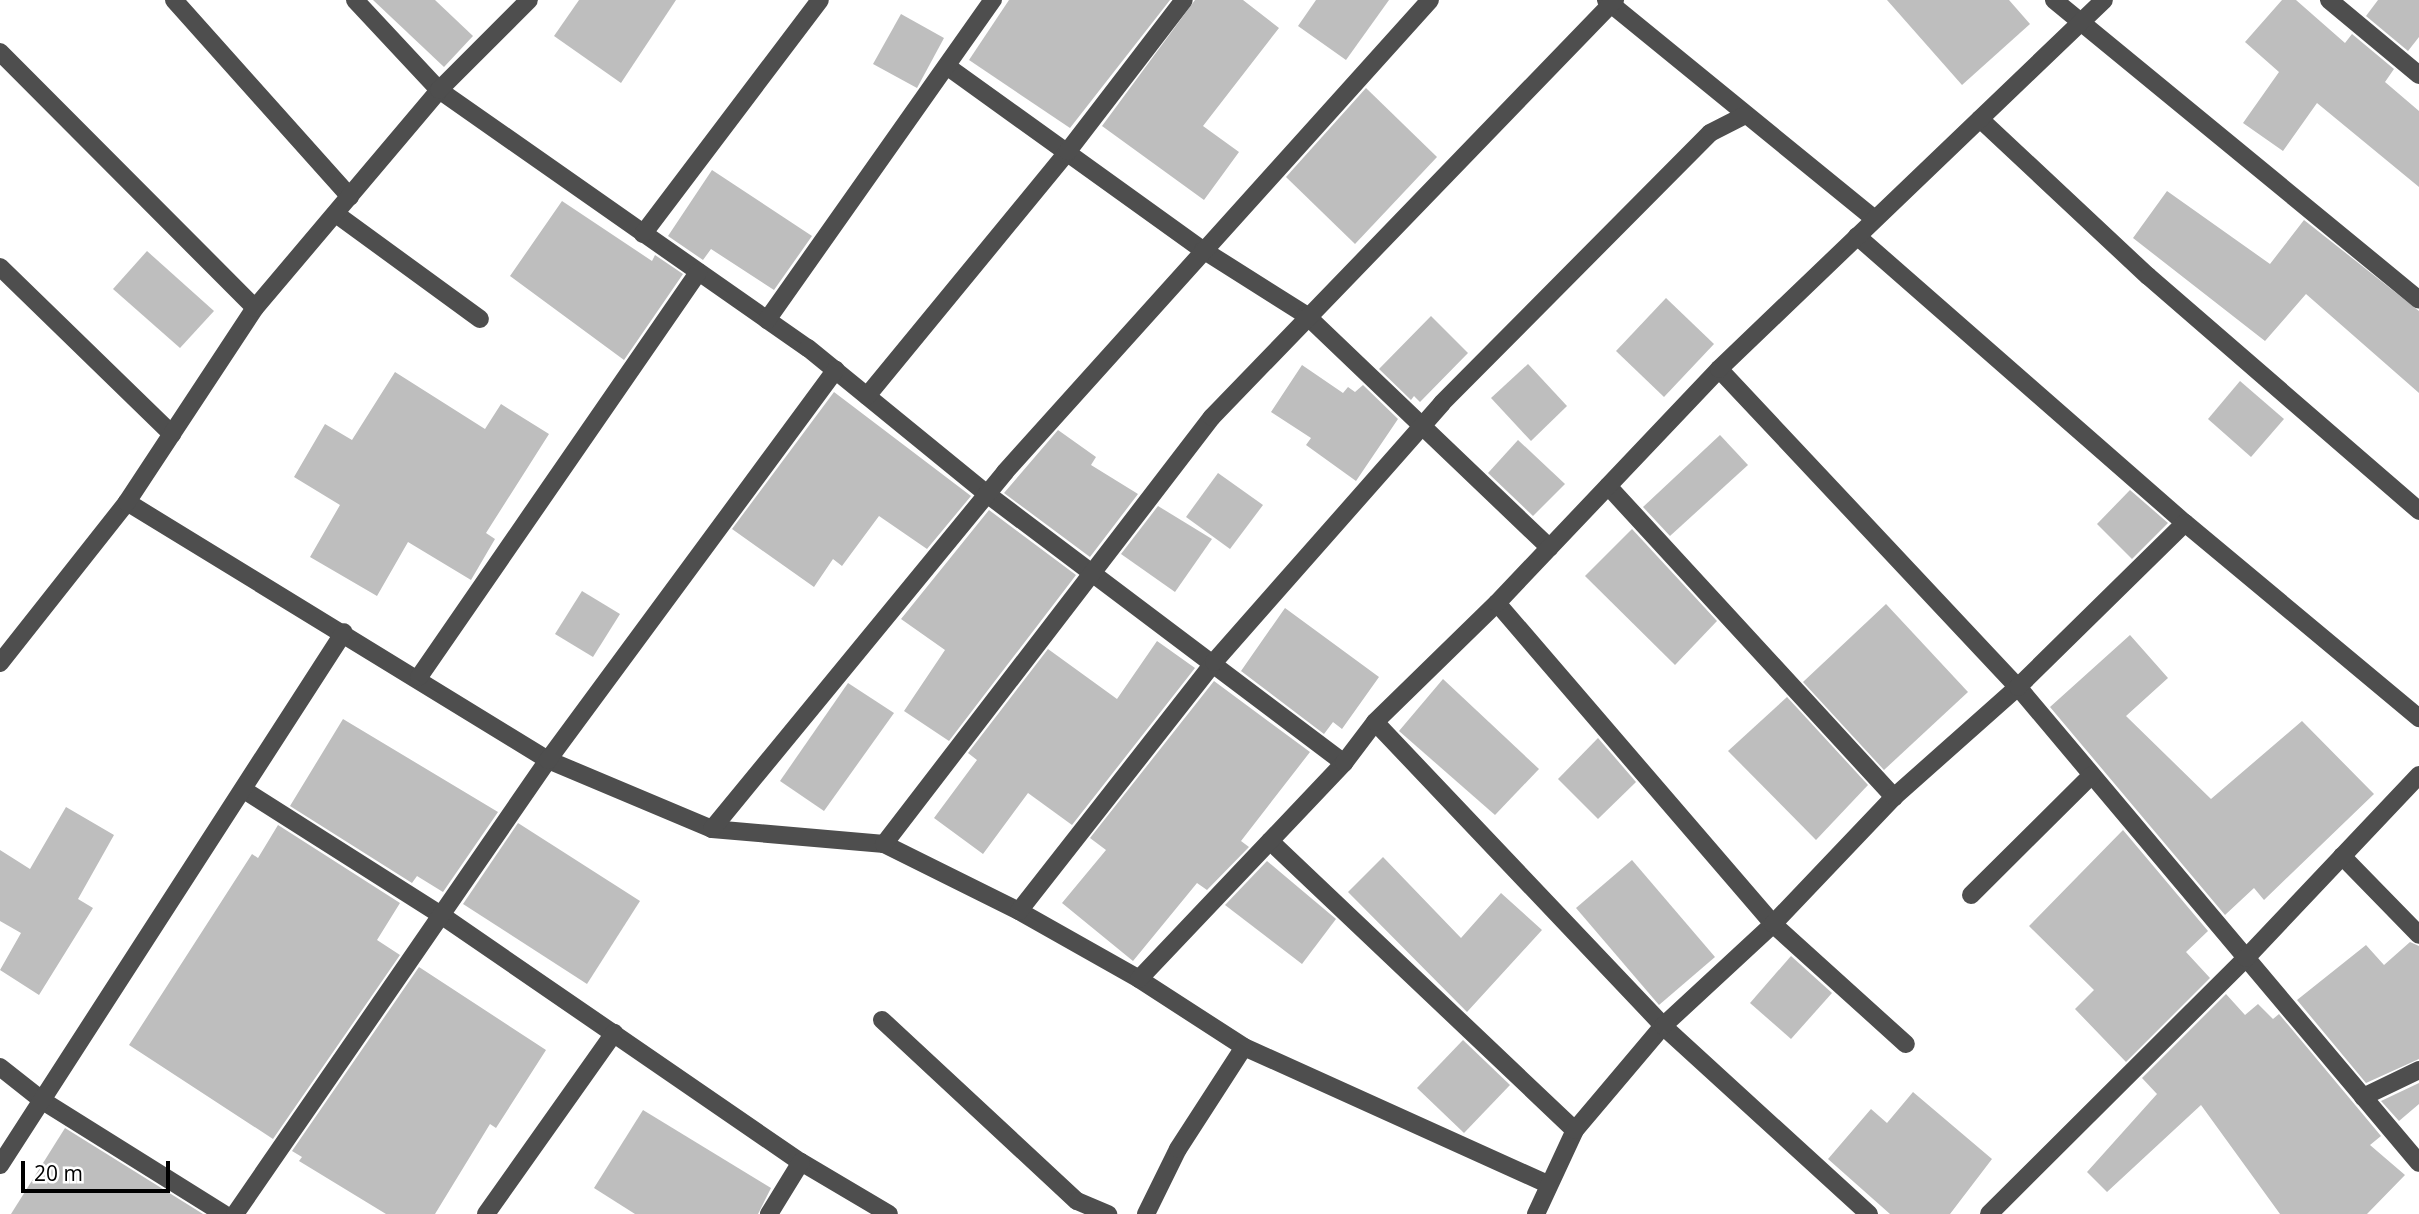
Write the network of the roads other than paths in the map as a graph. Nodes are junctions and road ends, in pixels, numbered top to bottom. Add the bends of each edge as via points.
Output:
1 (174, 0) edge
2 (355, 0) edge
3 (529, 0) edge
4 (820, 0) edge
5 (993, 0) edge
6 (1184, 0) edge
7 (1430, 0) edge
8 (2054, 0) edge
9 (2104, 0) edge
10 (2329, 0) edge
11 (1611, 1) edge
12 (2080, 23) junction
13 (0, 52) edge
14 (948, 67) junction
15 (2419, 75) edge
16 (439, 90) junction
17 (1744, 116) junction
18 (1980, 118) junction
19 (1068, 151) junction
20 (349, 197) junction
21 (336, 214) junction
22 (1873, 218) junction
23 (643, 234) junction
24 (1857, 236) junction
25 (1203, 250) junction
26 (0, 267) edge
27 (698, 272) junction
28 (2419, 300) edge
29 (255, 308) junction
30 (1306, 315) junction
31 (480, 319) dead end
32 (767, 320) junction
33 (1719, 369) junction
34 (836, 370) junction
35 (867, 397) junction
36 (1421, 426) junction
37 (173, 434) junction
38 (1608, 486) junction
39 (987, 494) junction
40 (127, 502) junction
41 (2419, 511) edge
42 (2185, 523) junction
43 (1550, 548) junction
44 (1091, 572) junction
45 (1497, 603) junction
46 (344, 632) junction
47 (1214, 662) junction
48 (0, 663) edge
49 (419, 677) junction
50 (2018, 687) junction
51 (2419, 718) edge
52 (1375, 722) junction
53 (548, 760) junction
54 (1345, 763) junction
55 (2092, 775) junction
56 (2419, 775) edge
57 (244, 790) junction
58 (1894, 797) junction
59 (712, 829) junction
60 (1270, 841) junction
61 (884, 844) junction
62 (2342, 856) junction
63 (1971, 895) dead end
64 (1019, 911) junction
65 (441, 915) junction
66 (1773, 923) junction
67 (2419, 934) edge
68 (2246, 958) junction
69 (1139, 979) junction
70 (882, 1020) dead end
71 (1663, 1026) junction
72 (614, 1033) junction
73 (1906, 1044) dead end
74 (1244, 1047) junction
75 (0, 1067) edge
76 (2419, 1070) edge
77 (2363, 1097) junction
78 (43, 1101) junction
79 (1575, 1130) junction
80 (801, 1162) junction
81 (2419, 1163) edge
82 (0, 1165) edge
83 (1547, 1184) junction
84 (224, 1214) edge
85 (235, 1214) edge
86 (486, 1214) edge
87 (769, 1214) edge
88 (889, 1214) edge
89 (1108, 1214) edge
90 (1146, 1214) edge
91 (1536, 1214) edge
92 (1869, 1214) edge
93 (1989, 1214) edge

1 - 20 street
2 - 16 street
3 - 16 street
4 - 23 street
5 - 14 street
6 - 19 street
7 - 25 street
8 - 12 street
9 - 12 street
10 - 15 street
11 - 17 street
11 - 30 street
12 - 18 street
12 - 28 street
13 - 29 street
14 - 19 street
14 - 32 street
16 - 20 street
16 - 23 street
17 - 22 street
17 - 36 street via 1710,133
18 - 22 street
18 - 41 street via 2148,276
19 - 25 street
19 - 35 street
20 - 21 street
21 - 29 street
21 - 31 street
22 - 24 street
23 - 27 street
24 - 33 street
24 - 42 street
25 - 30 street
25 - 39 street
26 - 37 street
27 - 32 street
27 - 49 street
29 - 37 street
30 - 36 street
30 - 44 street via 1212,417
32 - 34 street
33 - 38 street
33 - 50 street
34 - 35 street
34 - 53 street
35 - 39 street
36 - 43 street
36 - 47 street
37 - 40 street
38 - 43 street
38 - 58 street
39 - 44 street
39 - 59 street
40 - 46 street
40 - 48 street
42 - 50 street
42 - 51 street
43 - 45 street
44 - 47 street
44 - 61 street
45 - 52 street
45 - 66 street
46 - 49 street
46 - 57 street
47 - 54 street
47 - 64 street
49 - 53 street
50 - 55 street
50 - 58 street
52 - 54 street
52 - 71 street
53 - 59 street
53 - 65 street
54 - 60 street
55 - 63 street
55 - 68 street
56 - 62 street
57 - 65 street
57 - 78 street
58 - 66 street
59 - 61 street
60 - 69 street
60 - 79 street
61 - 64 street
62 - 67 street
62 - 68 street
64 - 69 street
65 - 72 street
65 - 85 street
66 - 71 street
66 - 73 street
68 - 77 street
68 - 93 street
69 - 74 street
70 - 89 street via 1077,1201
71 - 79 street
71 - 92 street
72 - 80 street
72 - 86 street
74 - 83 street
74 - 90 street via 1178,1149
75 - 78 street
76 - 77 street
77 - 81 street
78 - 82 street
78 - 84 street
79 - 83 street
80 - 87 street
80 - 88 street
83 - 91 street

